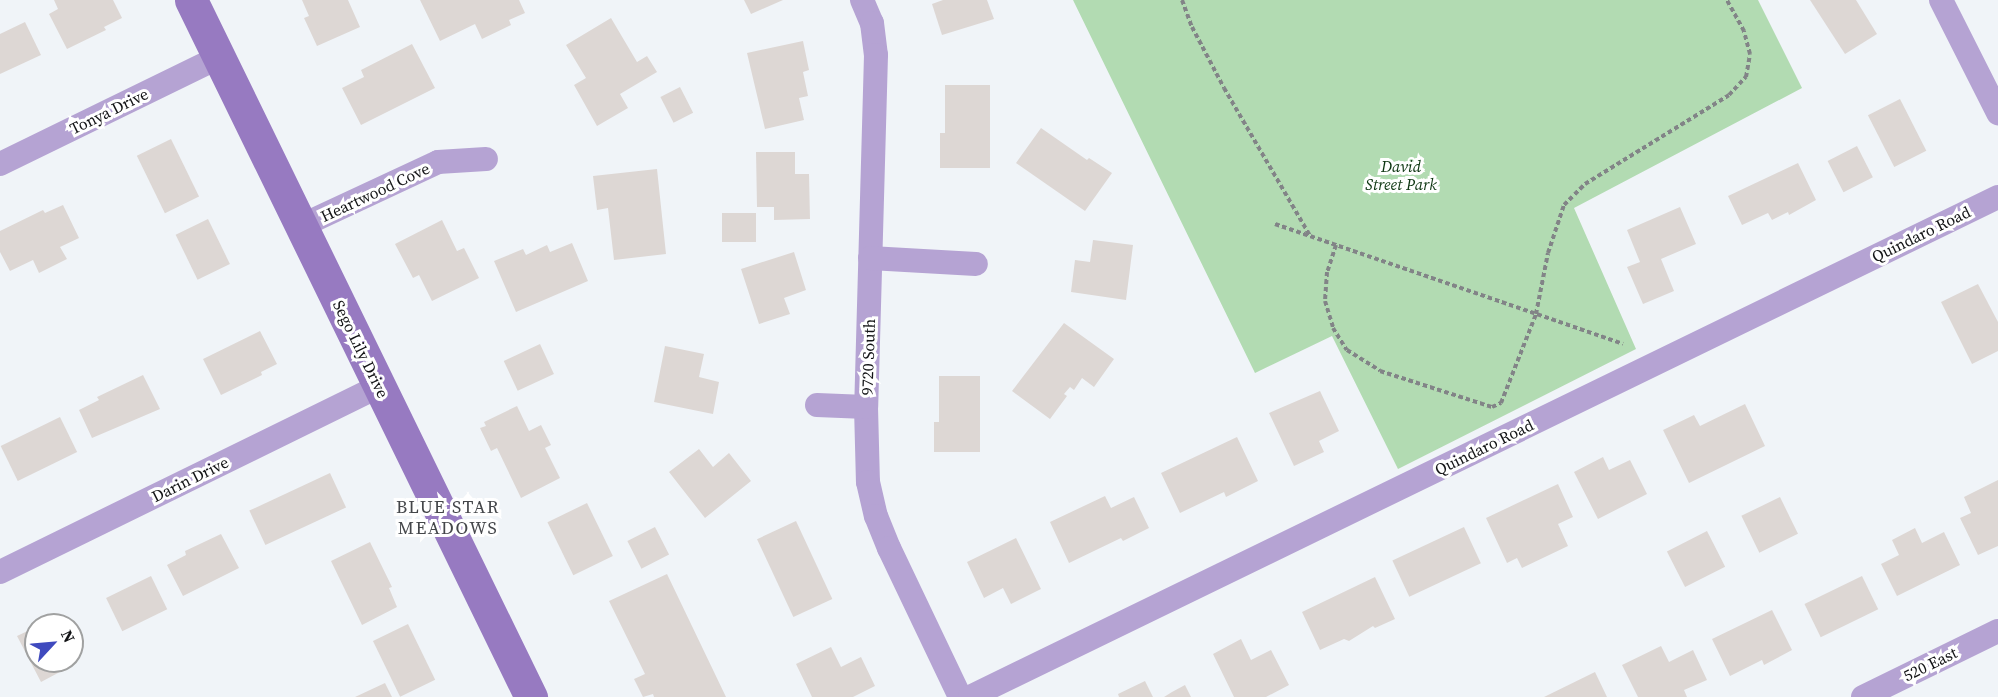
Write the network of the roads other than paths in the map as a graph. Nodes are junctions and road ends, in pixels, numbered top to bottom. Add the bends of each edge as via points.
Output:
1 (191, 0) edge
2 (862, 0) edge
3 (1941, 0) edge
4 (219, 57) junction
5 (1998, 113) edge
6 (486, 159) dead end
7 (0, 164) edge
8 (1998, 197) edge
9 (301, 226) junction
10 (870, 258) junction
11 (976, 264) dead end
12 (379, 386) junction
13 (817, 405) dead end
14 (866, 407) junction
15 (0, 572) edge
16 (1998, 632) edge
17 (531, 697) edge
18 (960, 697) edge
19 (970, 697) edge
20 (1863, 697) edge

1 - 4 main road, Sego Lily Drive
2 - 10 street, 9720 South via 872,23 876,55
3 - 5 street
4 - 7 street, Tonya Drive
4 - 9 main road, Sego Lily Drive
6 - 9 street, Heartwood Cove via 438,162
8 - 19 street, Quindaro Road
9 - 12 main road, Sego Lily Drive
10 - 11 street
10 - 14 street, 9720 South
12 - 15 street, Darin Drive
12 - 17 main road, Sego Lily Drive
13 - 14 street
14 - 18 street, 9720 South via 868,482 876,516
16 - 20 street, 520 East

